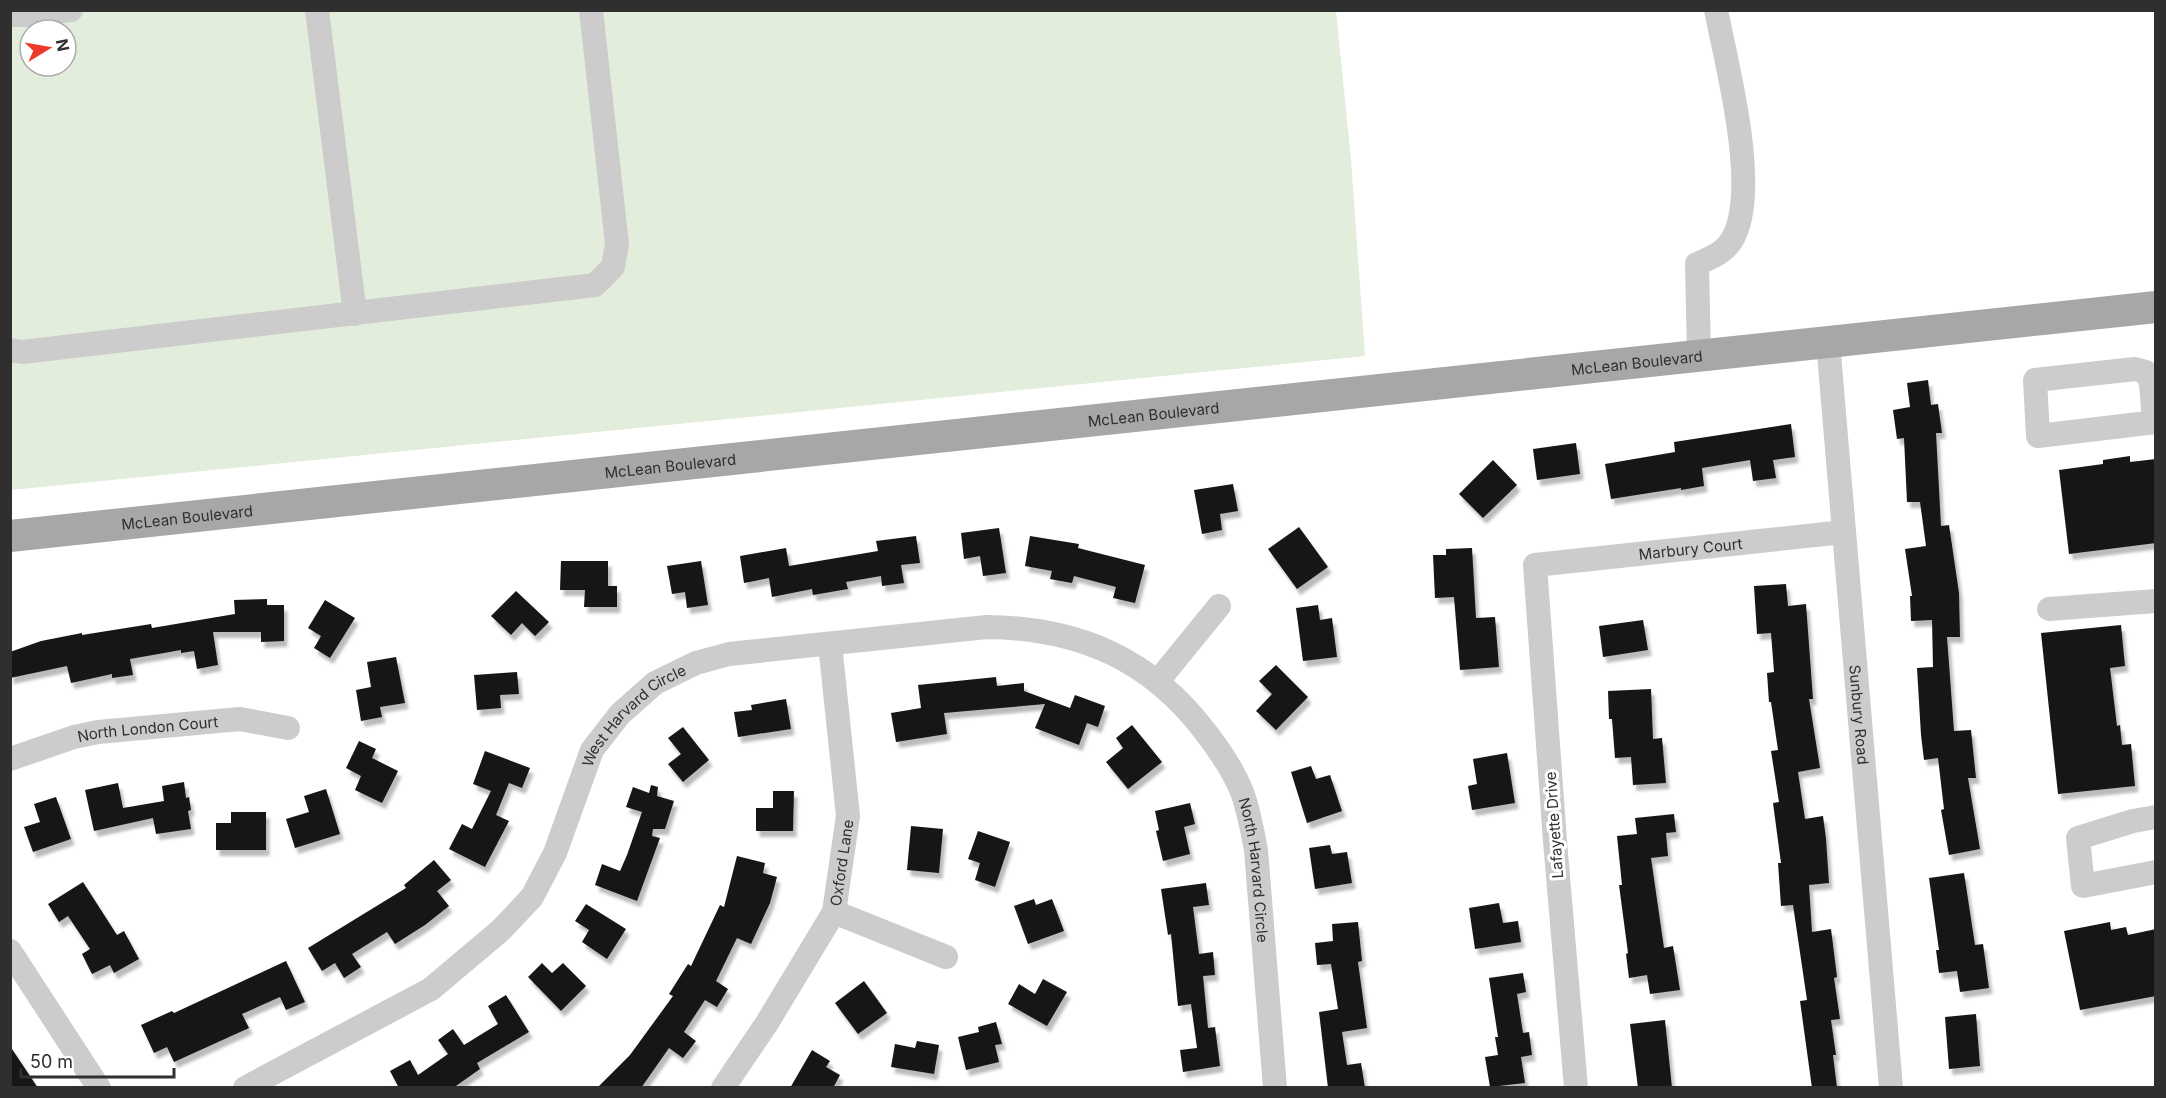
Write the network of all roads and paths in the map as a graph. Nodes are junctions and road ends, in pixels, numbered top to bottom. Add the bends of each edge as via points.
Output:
1 (71, 10) edge
2 (317, 10) edge
3 (591, 10) edge
4 (1716, 10) edge
5 (10, 15) edge
6 (2156, 307) edge
7 (355, 314) junction
8 (1828, 342) junction
9 (10, 350) edge
10 (1699, 356) junction
11 (2155, 422) edge
12 (1844, 532) junction
13 (10, 536) edge
14 (1538, 565) joint
15 (2156, 601) edge
16 (1219, 606) dead end
17 (2049, 609) dead end
18 (830, 644) junction
19 (1158, 681) junction
20 (288, 728) dead end
21 (10, 759) edge
22 (2156, 817) edge
23 (2156, 872) edge
24 (834, 912) junction
25 (10, 951) edge
26 (946, 957) dead end
27 (99, 1088) edge
28 (245, 1088) edge
29 (723, 1088) edge
30 (1275, 1088) edge
31 (1576, 1088) edge
32 (1891, 1088) edge

1 - 5 street
2 - 7 street
3 - 7 street via 617,244 613,267 595,285
4 - 10 street via 1737,121 1743,196 1735,235 1716,256 1697,264
6 - 8 main road, McLean Boulevard
7 - 9 street
8 - 10 main road, McLean Boulevard
8 - 12 street, Sunbury Road
10 - 13 main road, McLean Boulevard
11 - 11 street via 2038,436 2035,380 2134,369 2146,372 2151,382
12 - 14 street, Marbury Court
12 - 32 street, Sunbury Road
14 - 31 street, Lafayette Drive via 1534,565
15 - 17 street
16 - 19 street
18 - 19 street, West Harvard Circle via 1016,627 1094,645
18 - 24 street, Oxford Lane via 848,816
18 - 28 street, West Harvard Circle via 729,654 696,663 655,683 620,714 592,750 555,853 532,897 501,930 431,989
19 - 30 street, North Harvard Circle via 1187,707 1220,750 1251,821 1260,886
20 - 21 street, North London Court via 240,719 98,732
22 - 23 street via 2078,838 2083,886
24 - 26 street
24 - 29 street, Oxford Lane
25 - 27 street

